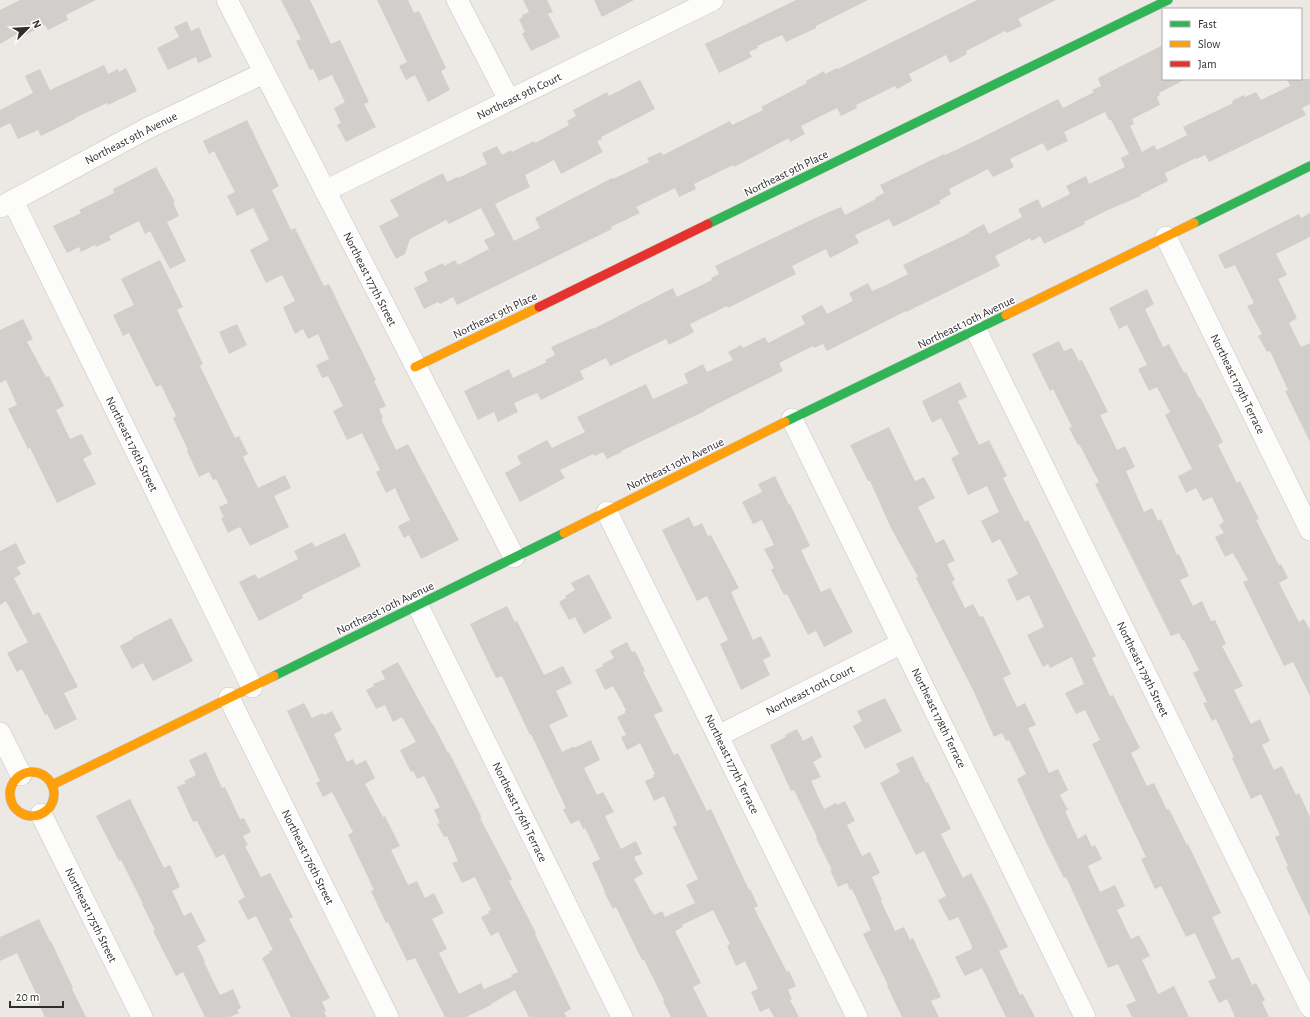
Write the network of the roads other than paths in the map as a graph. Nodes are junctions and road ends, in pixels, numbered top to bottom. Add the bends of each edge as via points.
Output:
1 (227, 0) edge
2 (457, 0) edge
3 (713, 0) edge
4 (1168, 0) edge
5 (689, 5) edge
6 (264, 73) junction
7 (509, 100) junction
8 (1310, 166) edge
9 (325, 191) junction
10 (6, 204) edge
11 (1166, 237) junction
12 (976, 330) junction
13 (415, 367) junction
14 (792, 420) junction
15 (607, 512) junction
16 (1310, 530) edge
17 (514, 557) junction
18 (418, 606) junction
19 (902, 643) junction
20 (252, 687) junction
21 (229, 698) junction
22 (0, 733) edge
23 (718, 736) junction
24 (22, 775) junction
25 (52, 784) junction
26 (41, 814) junction
27 (1310, 1007) edge
28 (142, 1017) edge
29 (388, 1017) edge
30 (622, 1017) edge
31 (857, 1017) edge
32 (1085, 1017) edge

1 - 6 street, Northeast 177th Street
2 - 7 street
3 - 5 street, Northeast 9th Court
4 - 13 street, Northeast 9th Place
5 - 7 street, Northeast 9th Court
6 - 9 street, Northeast 177th Street
6 - 10 street, Northeast 9th Avenue via 148,128
7 - 9 street, Northeast 9th Court
8 - 11 street, Northeast 10th Avenue
9 - 13 street, Northeast 177th Street
10 - 20 street, Northeast 176th Street
11 - 12 street, Northeast 10th Avenue
11 - 16 street, Northeast 179th Terrace
12 - 14 street, Northeast 10th Avenue
12 - 27 street, Northeast 179th Street
13 - 17 street, Northeast 177th Street
14 - 15 street, Northeast 10th Avenue
14 - 19 street, Northeast 178th Terrace
15 - 17 street, Northeast 10th Avenue
15 - 23 street, Northeast 177th Terrace
17 - 18 street, Northeast 10th Avenue
18 - 20 street, Northeast 10th Avenue
18 - 30 street, Northeast 176th Terrace
19 - 23 street, Northeast 10th Court
19 - 32 street, Northeast 178th Terrace
20 - 21 street, Northeast 10th Avenue
21 - 25 street, Northeast 10th Avenue
21 - 29 street, Northeast 176th Street
22 - 24 street
23 - 31 street, Northeast 177th Terrace
24 - 25 street via 36,772
24 - 26 street via 13,783 9,805 30,816
25 - 26 street via 53,800 50,807
26 - 28 street, Northeast 175th Street

